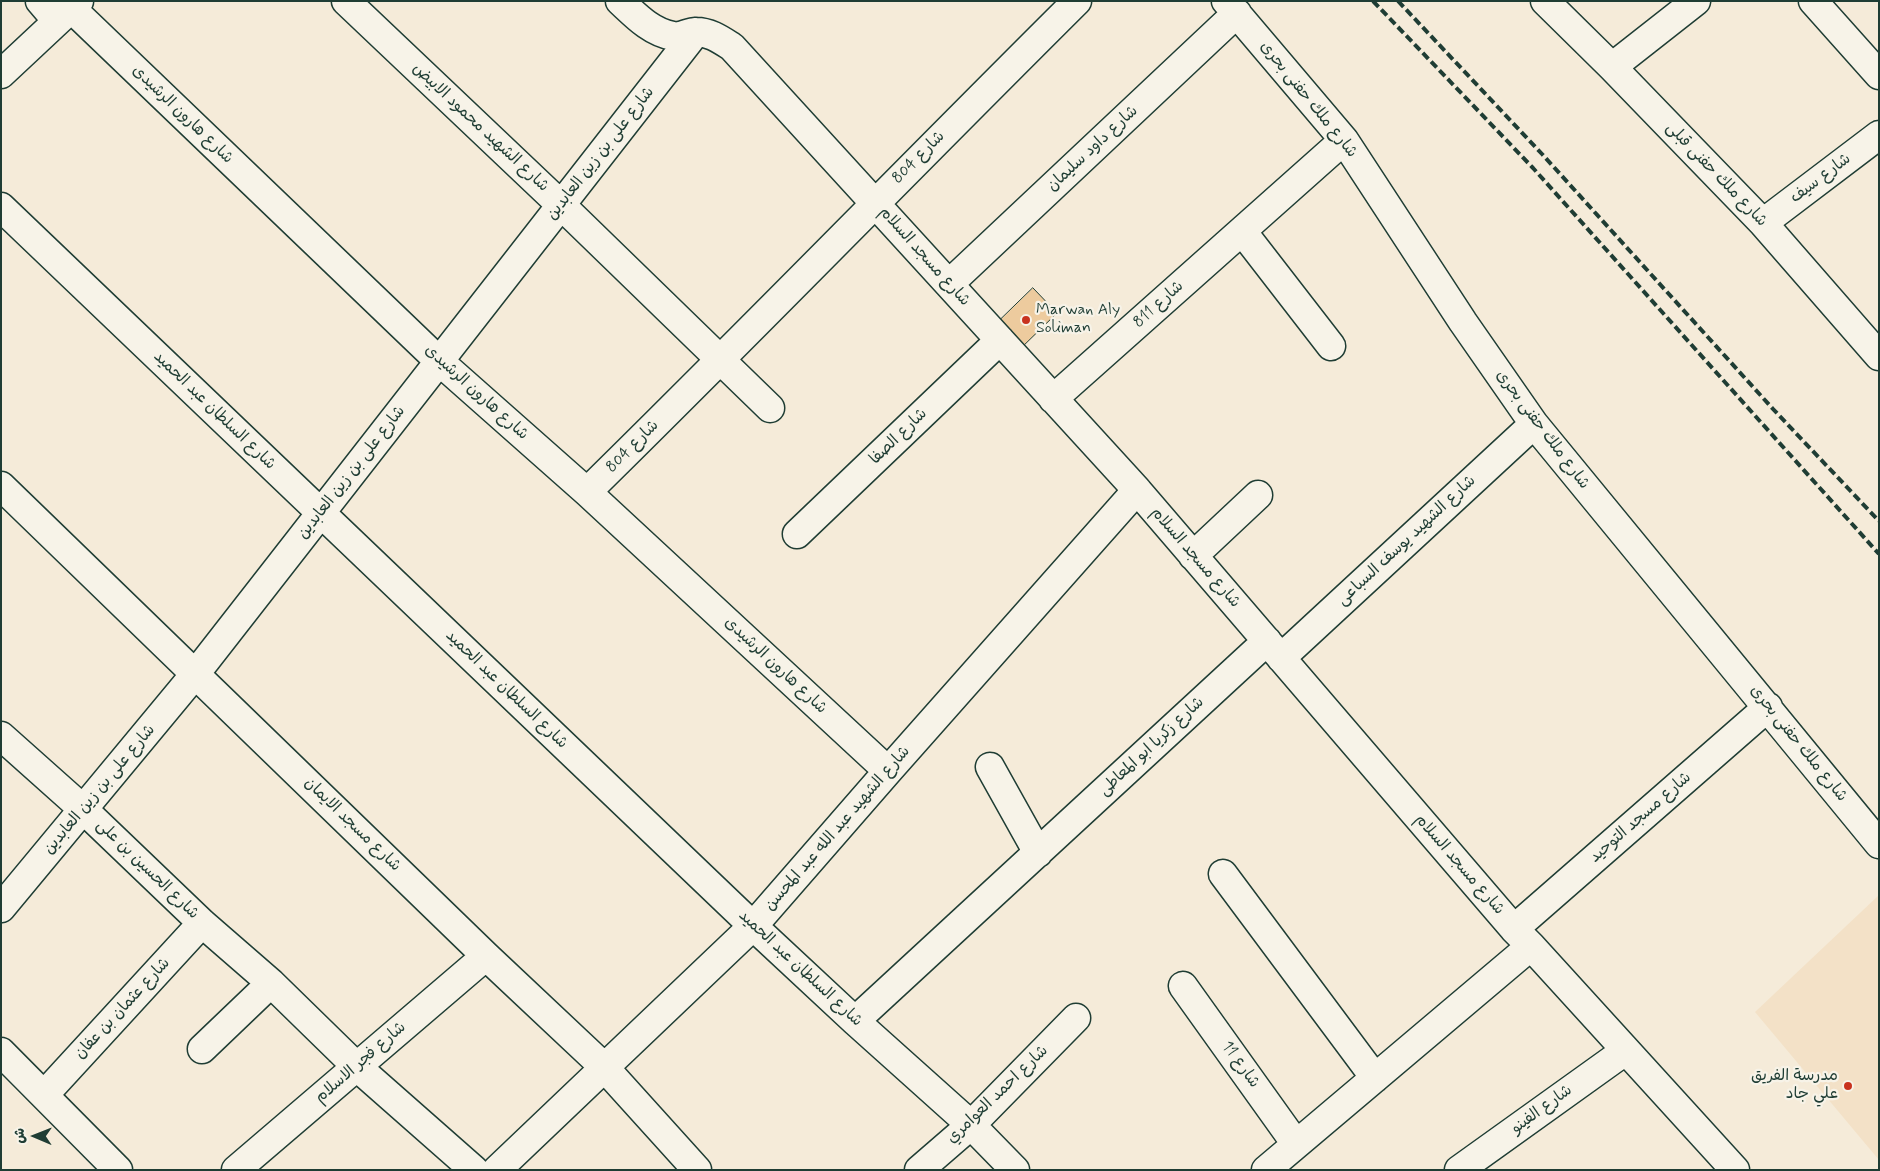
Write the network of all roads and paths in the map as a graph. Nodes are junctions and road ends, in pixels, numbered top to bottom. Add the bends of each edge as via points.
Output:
1 (40, 1) edge
2 (346, 1) edge
3 (620, 1) edge
4 (1077, 1) edge
5 (1545, 1) edge
6 (1696, 1) edge
7 (1813, 1) edge
8 (1232, 7) edge
9 (69, 10) edge
10 (696, 32) junction
11 (1612, 67) junction
12 (1, 74) edge
13 (1879, 75) edge
14 (1879, 135) edge
15 (1344, 140) junction
16 (875, 203) junction
17 (562, 205) junction
18 (2, 209) edge
19 (1763, 223) junction
20 (1242, 231) junction
21 (949, 284) junction
22 (1000, 340) junction
23 (1331, 346) dead end
24 (1879, 356) edge
25 (721, 360) junction
26 (439, 361) junction
27 (1054, 399) junction
28 (770, 408) dead end
29 (1534, 424) junction
30 (1, 486) edge
31 (1137, 490) junction
32 (588, 492) junction
33 (1258, 494) dead end
34 (321, 513) junction
35 (797, 534) dead end
36 (1193, 556) junction
37 (1274, 650) junction
38 (196, 673) junction
39 (1768, 707) junction
40 (1, 736) edge
41 (990, 767) dead end
42 (888, 771) junction
43 (84, 810) junction
44 (1879, 844) edge
45 (1038, 852) junction
46 (1223, 874) dead end
47 (1, 908) edge
48 (202, 923) junction
49 (753, 926) junction
50 (1523, 938) junction
51 (486, 956) junction
52 (271, 983) junction
53 (1183, 986) dead end
54 (1076, 1018) dead end
55 (855, 1021) junction
56 (202, 1049) dead end
57 (1625, 1051) junction
58 (1, 1052) edge
59 (356, 1066) junction
60 (604, 1067) junction
61 (1375, 1078) junction
62 (44, 1095) junction
63 (971, 1124) junction
64 (1296, 1144) junction
65 (694, 1169) edge
66 (1732, 1169) edge
67 (118, 1170) edge
68 (236, 1170) edge
69 (474, 1170) edge
70 (497, 1170) edge
71 (918, 1170) edge
72 (1015, 1170) edge
73 (1266, 1170) edge
74 (1459, 1170) edge

1 - 9 street, شارع هارون الرشيدى
2 - 17 street, شارع الشهيد محمود الابيض
3 - 10 street, شارع مسجد السلام via 642,22 674,37
4 - 16 street, شارع 804
5 - 11 street, شارع ملك حفنى قبلى
6 - 11 street
7 - 13 street
8 - 15 street, شارع ملك حفنى بحرى
8 - 21 street, شارع داود سليمان
9 - 12 street
9 - 26 street, شارع هارون الرشيدى
10 - 16 street, شارع مسجد السلام via 713,35 732,47
10 - 17 street, شارع على بن زين العابدين
11 - 19 street, شارع ملك حفنى قبلى
14 - 19 street, شارع سيف
15 - 20 street, شارع 811
15 - 29 street, شارع ملك حفنى بحرى
16 - 21 street, شارع مسجد السلام
16 - 25 street, شارع 804
17 - 25 street, شارع الشهيد محمود الابيض
17 - 26 street, شارع على بن زين العابدين
18 - 34 street, شارع السلطان عبد الحميد
19 - 24 street, شارع ملك حفنى قبلى
20 - 23 street
20 - 27 street, شارع 811
21 - 22 street, شارع مسجد السلام
22 - 27 street, شارع مسجد السلام
22 - 35 street, شارع الصفا
25 - 28 street
25 - 32 street, شارع 804
26 - 32 street, شارع هارون الرشيدى
26 - 34 street, شارع على بن زين العابدين
27 - 31 street, شارع مسجد السلام
29 - 37 street, شارع الشهيد يوسف السباعى
29 - 39 street, شارع ملك حفنى بحرى
30 - 38 street, شارع مسجد الايمان
31 - 36 street, شارع مسجد السلام
31 - 42 street, شارع الشهيد عبد الله عبد المحسن
32 - 42 street, شارع هارون الرشيدى
33 - 36 street
34 - 38 street, شارع على بن زين العابدين
34 - 49 street, شارع السلطان عبد الحميد
36 - 37 street, شارع مسجد السلام
37 - 45 street, شارع زكريا ابو المعاطى
37 - 50 street, شارع مسجد السلام
38 - 43 street, شارع على بن زين العابدين
38 - 51 street, شارع مسجد الايمان
39 - 44 street, شارع ملك حفنى بحرى
39 - 50 street, شارع مسجد التوحيد
40 - 43 street, شارع الحسين بن على
41 - 45 street
42 - 49 street, شارع الشهيد عبد الله عبد المحسن
43 - 47 street, شارع على بن زين العابدين
43 - 48 street, شارع الحسين بن على
45 - 55 street, شارع زكريا ابو المعاطى
46 - 61 street
48 - 52 street, شارع الحسين بن على
48 - 62 street, شارع عثمان بن عفان
49 - 55 street, شارع السلطان عبد الحميد
49 - 60 street, شارع الشهيد عبد الله عبد المحسن
50 - 57 street, شارع مسجد السلام
50 - 61 street, شارع مسجد التوحيد
51 - 59 street, شارع فجر الاسلام
51 - 60 street, شارع مسجد الايمان
52 - 56 street
52 - 59 street, شارع الحسين بن على
53 - 64 street, شارع 11
54 - 63 street, شارع احمد العوامري
55 - 63 street, شارع السلطان عبد الحميد
57 - 66 street, شارع مسجد السلام
57 - 74 street, شارع الفينو
58 - 62 street
59 - 68 street, شارع فجر الاسلام
59 - 69 street, شارع الحسين بن على
60 - 65 street, شارع مسجد الايمان
60 - 70 street, شارع الشهيد عبد الله عبد المحسن
61 - 64 street, شارع مسجد التوحيد
62 - 67 street
63 - 71 street, شارع احمد العوامري
63 - 72 street, شارع السلطان عبد الحميد
64 - 73 street, شارع مسجد التوحيد

